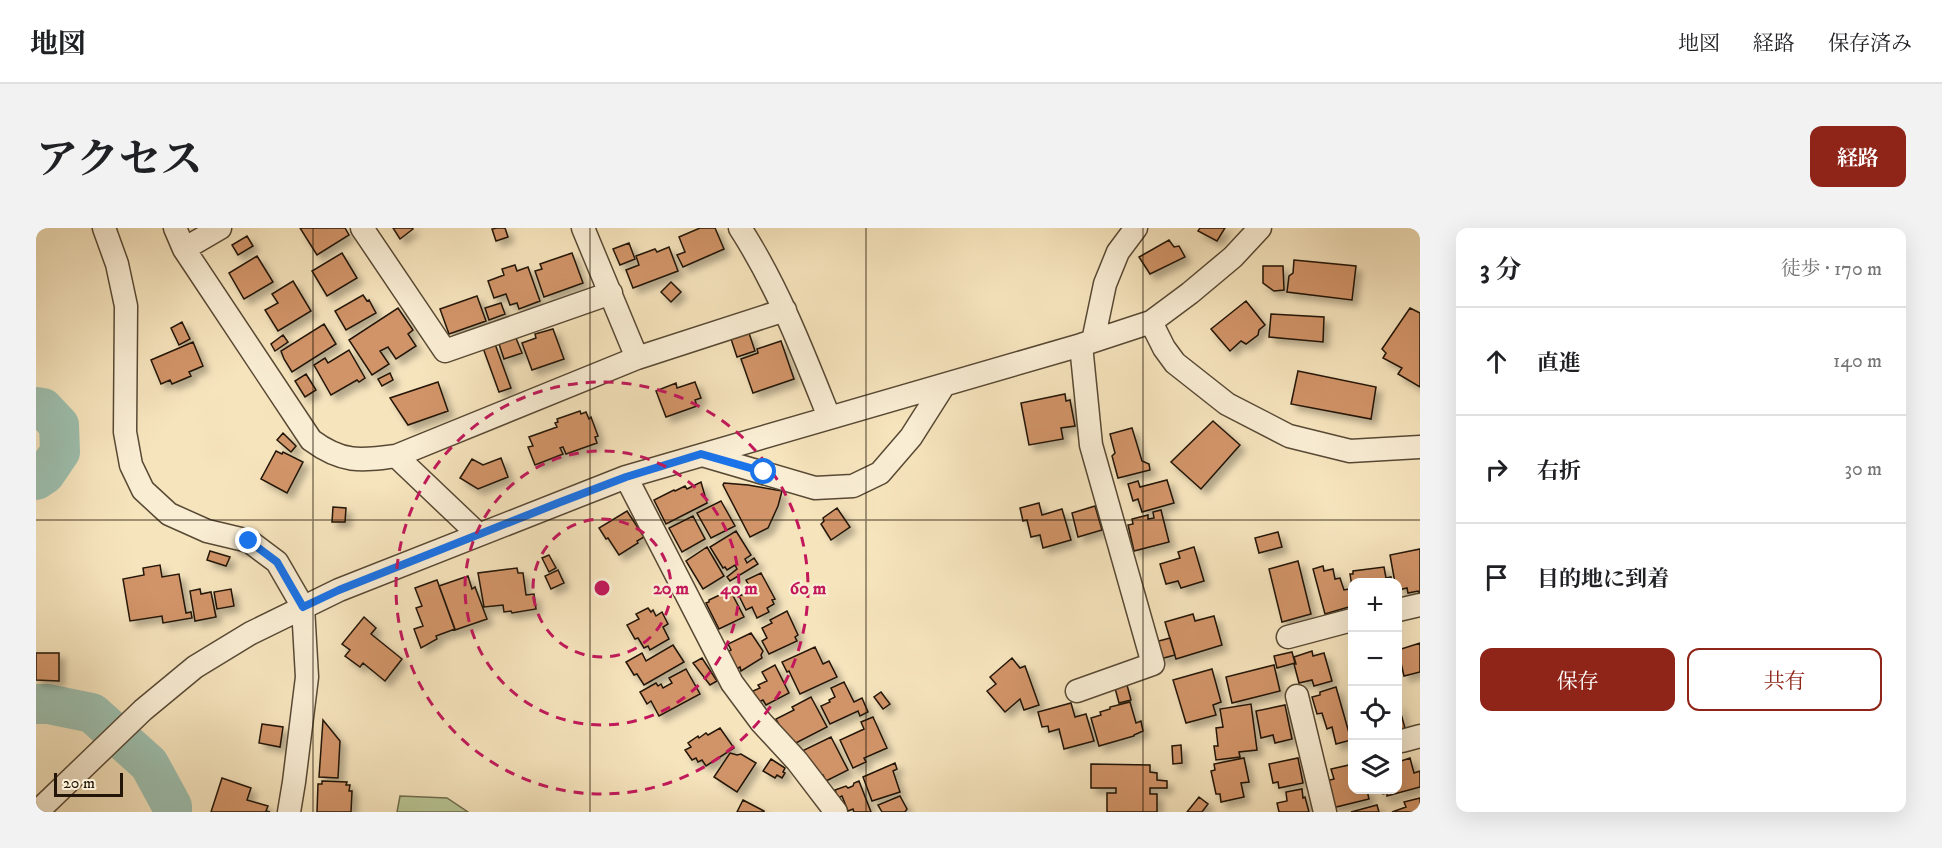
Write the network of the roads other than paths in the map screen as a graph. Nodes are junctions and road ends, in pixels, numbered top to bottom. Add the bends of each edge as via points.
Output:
1 (104, 228) edge
2 (175, 228) edge
3 (220, 228) edge
4 (362, 228) edge
5 (583, 228) edge
6 (740, 228) edge
7 (1136, 228) edge
8 (1260, 228) edge
9 (184, 249) junction
10 (611, 292) junction
11 (785, 310) junction
12 (1151, 322) junction
13 (1087, 343) junction
14 (637, 358) junction
15 (944, 384) junction
16 (829, 417) junction
17 (1420, 447) edge
18 (701, 454) junction
19 (396, 456) junction
20 (626, 477) junction
21 (478, 534) junction
22 (1420, 605) edge
23 (303, 607) junction
24 (1402, 609) edge
25 (1348, 621) edge
26 (1288, 636) dead end
27 (1077, 691) dead end
28 (1297, 696) dead end
29 (36, 812) edge
30 (289, 812) edge
31 (836, 812) edge
32 (1325, 812) edge

1 - 23 street via 126,306 125,432 131,465 143,490 169,514 207,531 249,541 277,562
2 - 9 street
3 - 9 street
4 - 10 street via 446,351
5 - 10 street
6 - 11 street
7 - 13 street via 1118,252
8 - 12 street via 1224,264
9 - 19 street via 311,440 328,452 361,460
10 - 14 street
11 - 14 street
11 - 16 street
12 - 13 street
12 - 17 street via 1175,363 1227,404 1289,436 1350,451
13 - 15 street
13 - 27 street via 1091,445 1153,664
14 - 19 street
15 - 16 street
15 - 18 street via 911,436 880,473 853,486 815,488
16 - 18 street
18 - 20 street
19 - 21 street
20 - 21 street
20 - 31 street via 732,683
21 - 23 street
22 - 24 street
23 - 29 street via 195,667 142,710
23 - 30 street via 307,677
25 - 26 street
28 - 32 street

